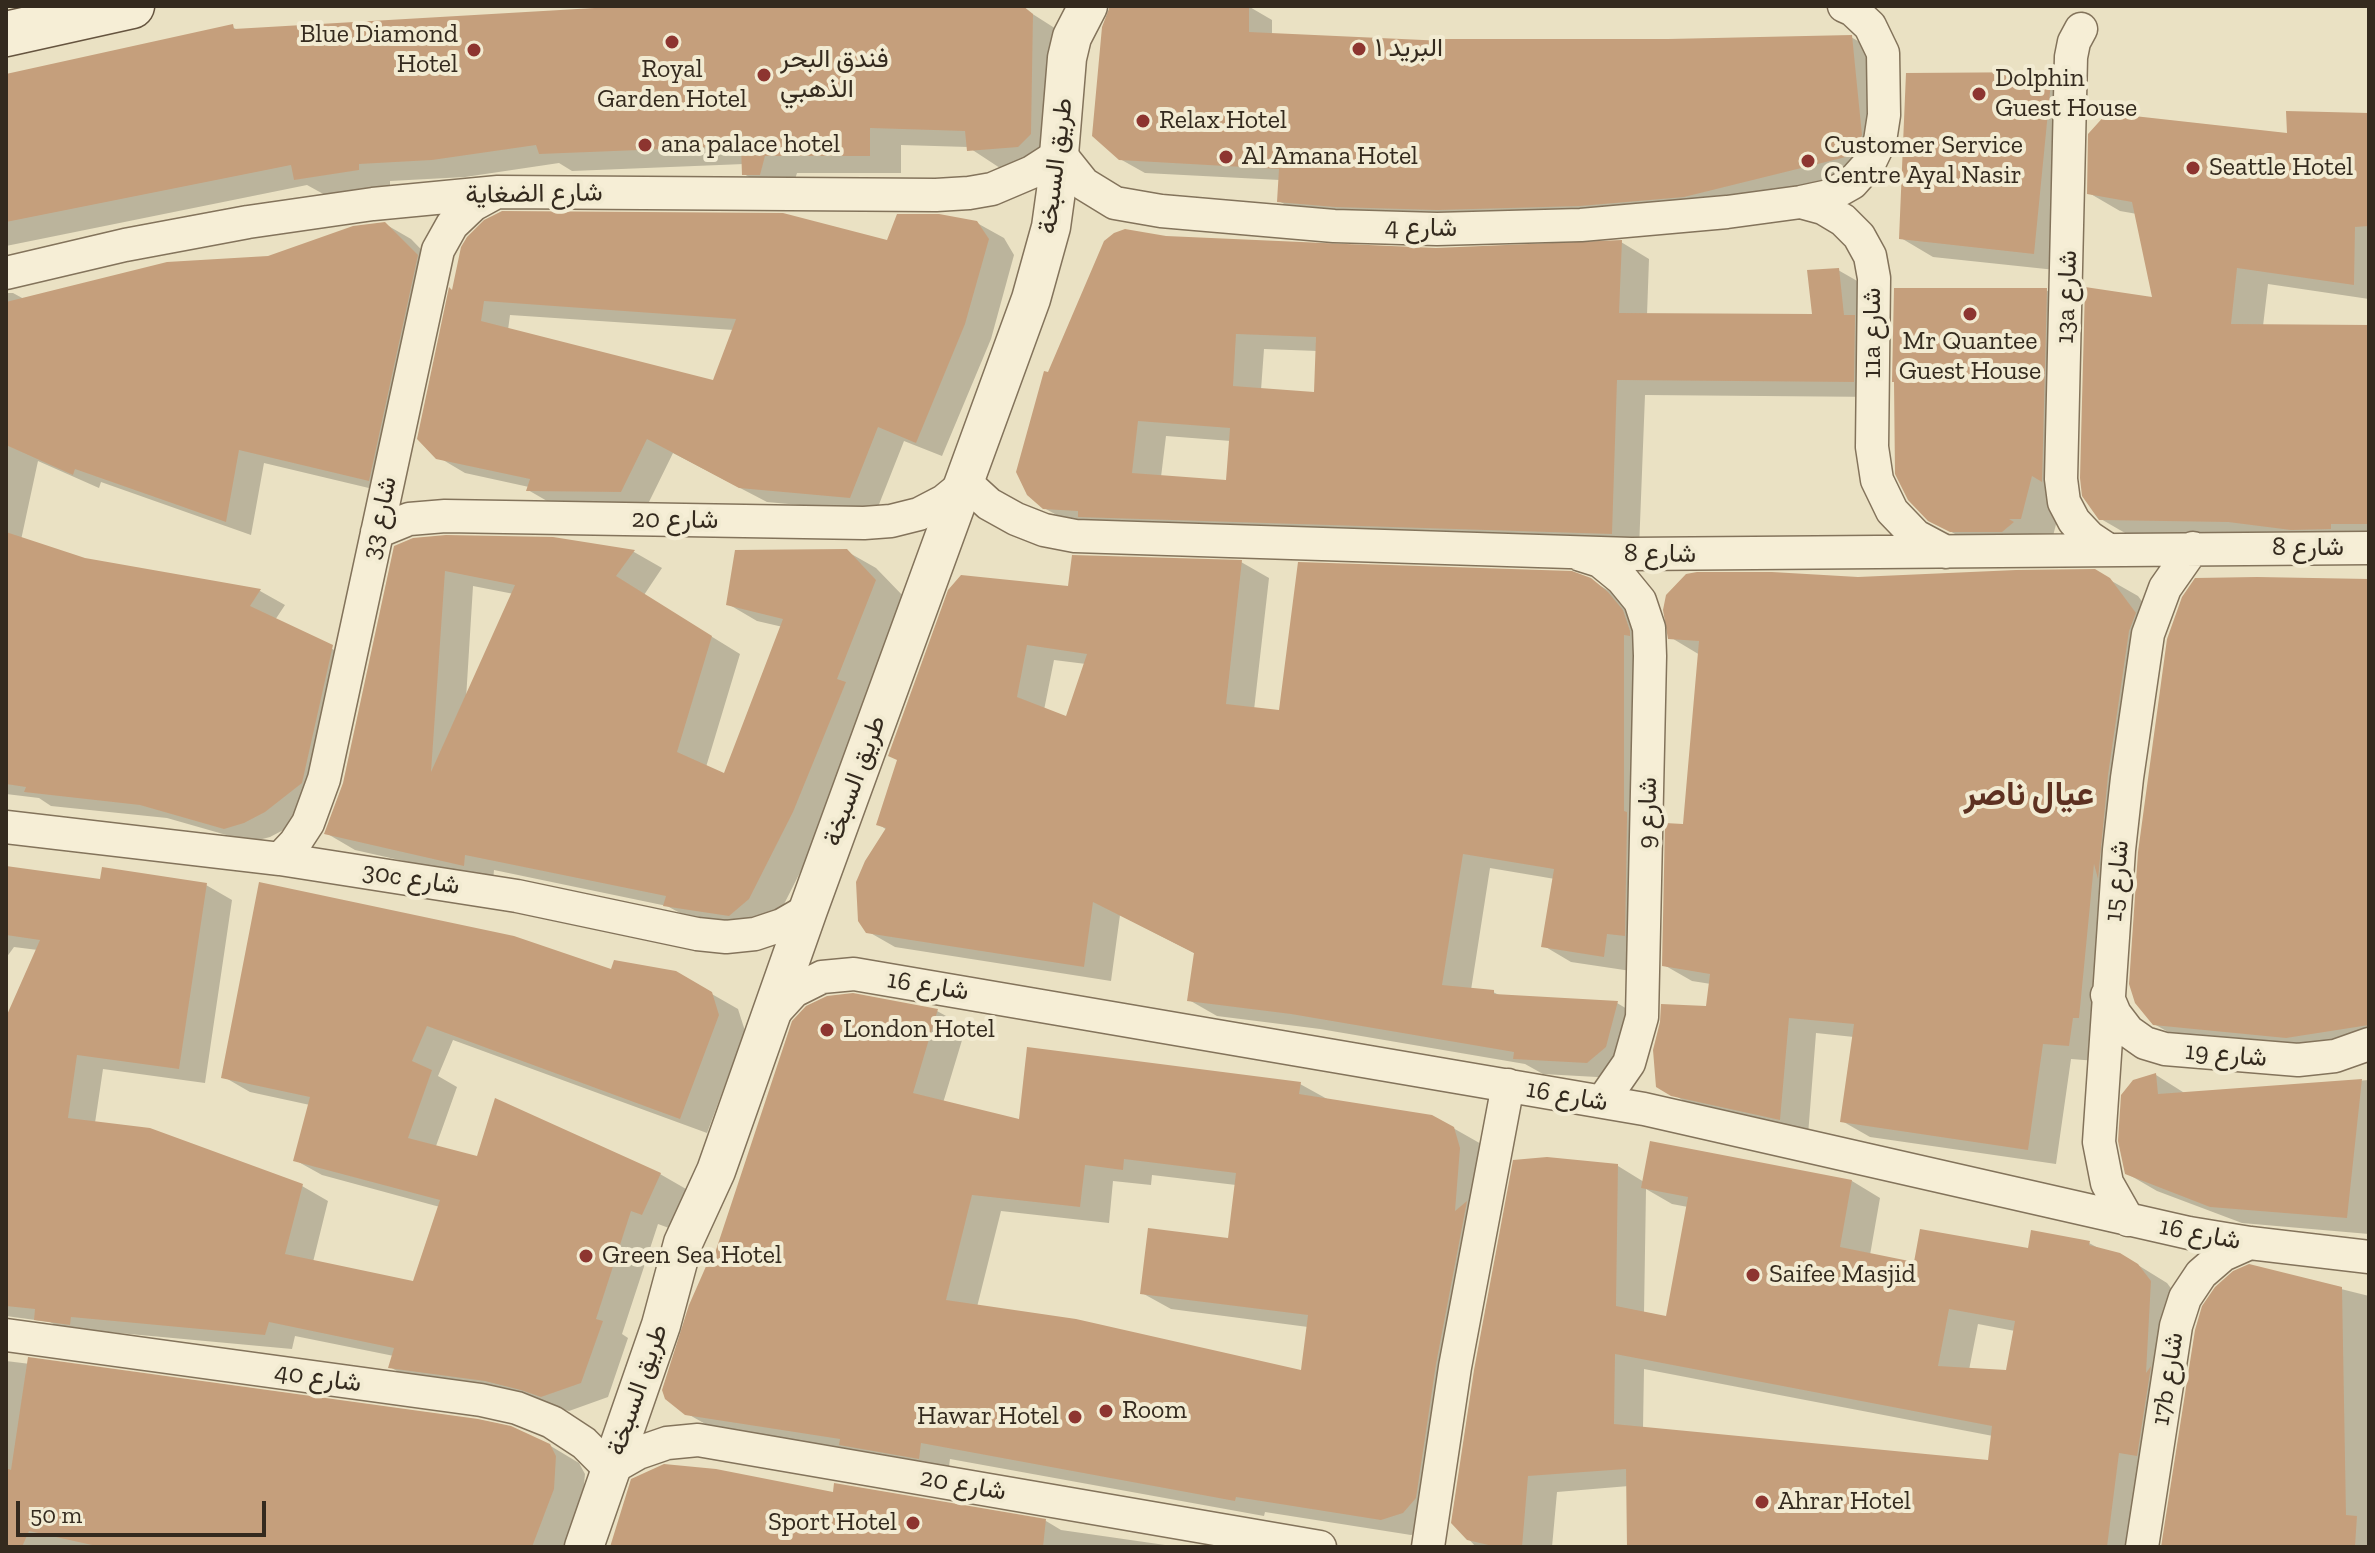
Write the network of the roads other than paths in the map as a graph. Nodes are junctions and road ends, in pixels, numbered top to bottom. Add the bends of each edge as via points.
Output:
1 (132, 6) edge
2 (1088, 6) edge
3 (1844, 6) edge
4 (2081, 29) dead end
5 (6, 34) edge
6 (1060, 154) junction
7 (498, 192) junction
8 (1801, 202) junction
9 (6, 273) edge
10 (966, 483) junction
11 (377, 532) junction
12 (2193, 548) junction
13 (2369, 548) edge
14 (2107, 549) junction
15 (1573, 552) junction
16 (1946, 552) junction
17 (6, 827) edge
18 (280, 859) junction
19 (808, 910) junction
20 (2107, 995) junction
21 (773, 1014) junction
22 (2369, 1044) edge
23 (1508, 1085) junction
24 (1602, 1102) junction
25 (2128, 1220) junction
26 (2250, 1243) junction
27 (2369, 1257) edge
28 (6, 1335) edge
29 (610, 1469) junction
30 (584, 1547) edge
31 (1320, 1547) edge
32 (1428, 1547) edge
33 (2142, 1547) edge

1 - 5 main road
2 - 6 street, طريق السبخة via 1067,58
3 - 8 street via 1870,26 1883,53 1880,141 1852,183 1829,196
4 - 14 street, 13a شارع via 2071,57 2061,479 2074,521
6 - 7 street, شارع الضغاية via 992,189 936,195
6 - 8 street, شارع 4 via 1084,184 1115,203 1334,226 1567,226
6 - 10 street, طريق السبخة via 1042,264
7 - 9 street, شارع الضغاية via 248,222
7 - 11 street, شارع 33 via 473,205 452,225 438,250
8 - 16 street, 11a شارع via 1843,220 1870,256 1877,480 1892,511 1916,536
10 - 11 street, شارع 20 via 919,514 891,521 445,516 409,519
10 - 15 street, شارع 8 via 1016,519 1075,536
10 - 19 street, طريق السبخة
11 - 18 street, شارع 33 via 324,779 308,823
12 - 13 street, شارع 8
12 - 14 street, شارع 8
12 - 20 street, شارع 15 via 2165,588 2148,634 2127,778
14 - 16 street, شارع 8
15 - 16 street, شارع 8
15 - 24 street, شارع 9 via 1600,561 1622,579 1640,601 1649,628 1642,1017 1629,1063
17 - 18 street, 30c شارع
18 - 19 street, 30c شارع via 517,896 726,937 755,934
19 - 21 street, طريق السبخة
20 - 22 street, شارع 19 via 2128,1031 2165,1049 2298,1060 2335,1056
20 - 25 street, شارع 15 via 2099,1142 2107,1183
21 - 23 street, شارع 16 via 794,991 822,977 854,974
21 - 29 street, طريق السبخة via 716,1171 683,1243 661,1325
23 - 24 street, شارع 16
23 - 32 street via 1455,1367
24 - 25 street, شارع 16
25 - 26 street, شارع 16
26 - 27 street, شارع 16
26 - 33 street, 17b شارع via 2223,1255 2185,1298 2176,1326
28 - 29 street, شارع 40 via 517,1408 552,1422
29 - 30 street, طريق السبخة
29 - 31 street, شارع 20 via 667,1443 698,1440

